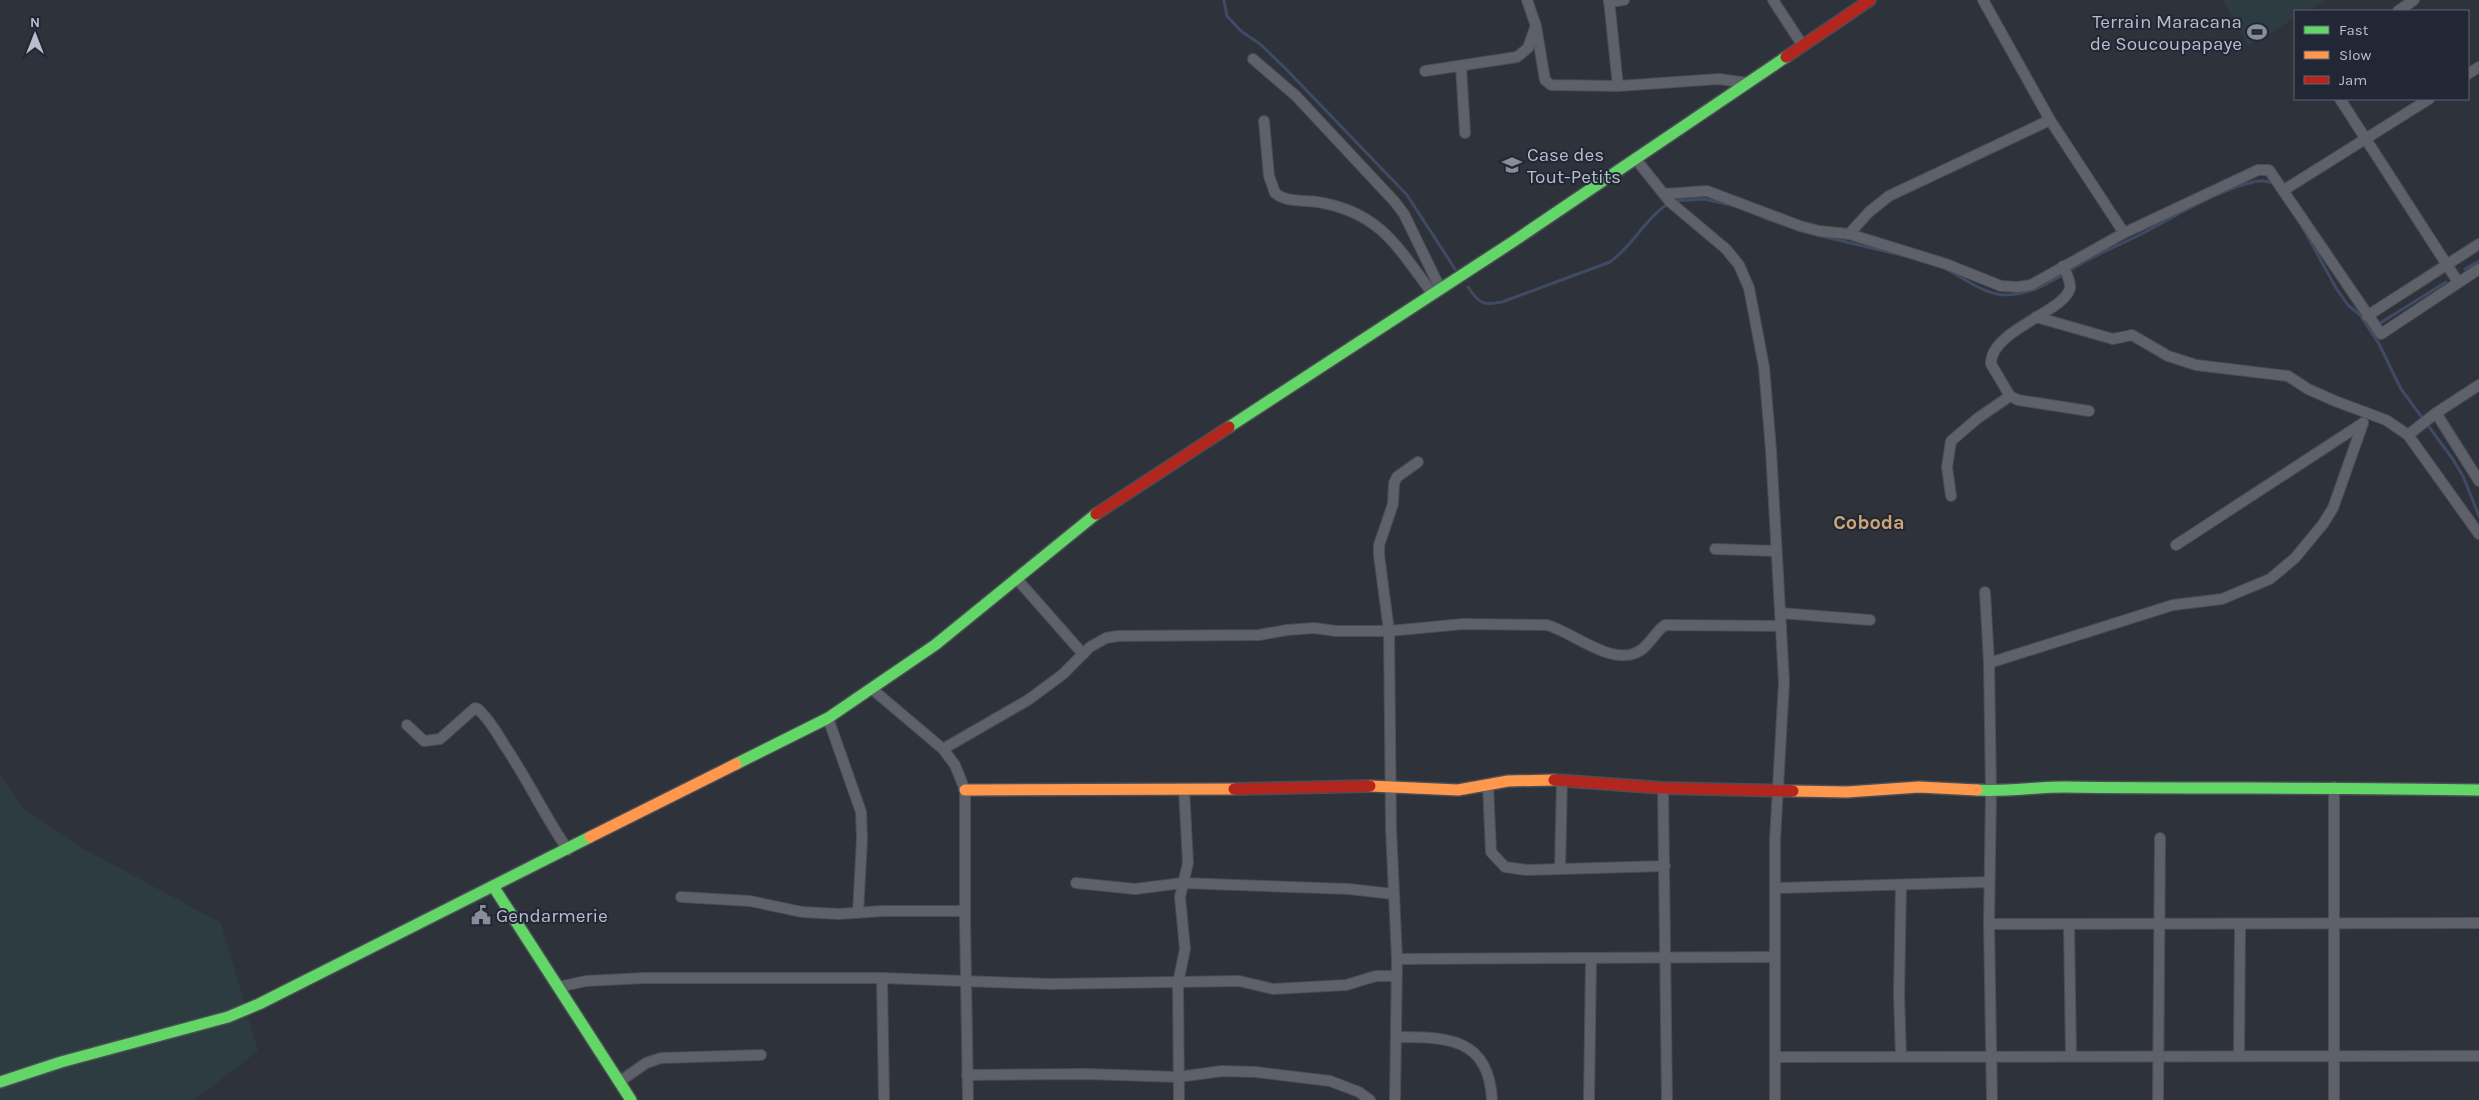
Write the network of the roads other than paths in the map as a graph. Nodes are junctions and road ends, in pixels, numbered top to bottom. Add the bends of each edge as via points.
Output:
1 (1527, 0) edge
2 (1624, 0) edge
3 (1773, 0) edge
4 (1870, 0) edge
5 (1984, 0) edge
6 (2414, 0) edge
7 (1609, 1) edge
8 (2399, 10) edge
9 (1536, 26) junction
10 (1803, 46) junction
11 (1253, 59) dead end
12 (1461, 66) junction
13 (1425, 71) dead end
14 (1748, 83) junction
15 (1618, 86) junction
16 (2341, 100) edge
17 (2427, 100) edge
18 (2050, 120) junction
19 (1264, 122) dead end
20 (1465, 133) dead end
21 (2365, 140) junction
22 (1635, 158) junction
23 (2284, 190) junction
24 (1664, 194) junction
25 (2124, 233) junction
26 (1849, 234) junction
27 (2479, 244) edge
28 (2447, 264) junction
29 (2063, 266) junction
30 (2479, 269) edge
31 (2458, 282) junction
32 (1436, 290) junction
33 (2367, 316) junction
34 (2036, 317) junction
35 (2479, 386) edge
36 (2010, 396) junction
37 (2089, 411) dead end
38 (2436, 413) junction
39 (2373, 414) junction
40 (2363, 423) junction
41 (2408, 436) junction
42 (1418, 462) dead end
43 (2479, 481) edge
44 (1951, 496) dead end
45 (2479, 534) edge
46 (2176, 545) dead end
47 (1715, 549) dead end
48 (1776, 551) junction
49 (1016, 578) junction
50 (1985, 592) dead end
51 (1780, 613) junction
52 (1870, 620) dead end
53 (1781, 626) junction
54 (1389, 631) junction
55 (1083, 654) junction
56 (1989, 663) junction
57 (872, 689) junction
58 (828, 718) junction
59 (406, 725) dead end
60 (943, 749) junction
61 (1562, 780) junction
62 (1488, 785) junction
63 (1391, 786) junction
64 (2334, 787) junction
65 (1663, 788) junction
66 (1184, 789) junction
67 (965, 790) junction
68 (1777, 790) junction
69 (2479, 790) edge
70 (1991, 791) junction
71 (2160, 838) dead end
72 (568, 850) junction
73 (1664, 866) junction
74 (1560, 869) junction
75 (1990, 882) junction
76 (1076, 883) dead end
77 (1182, 883) junction
78 (493, 886) junction
79 (1901, 886) junction
80 (1775, 888) junction
81 (1393, 894) junction
82 (681, 897) dead end
83 (965, 911) junction
84 (858, 913) junction
85 (2479, 923) edge
86 (1989, 924) junction
87 (2069, 924) junction
88 (2160, 925) junction
89 (2240, 925) junction
90 (2334, 925) junction
91 (1666, 957) junction
92 (1774, 957) junction
93 (1396, 959) junction
94 (1591, 959) junction
95 (1396, 976) junction
96 (882, 978) junction
97 (966, 980) junction
98 (1178, 983) junction
99 (558, 987) junction
100 (1396, 1037) junction
101 (761, 1055) dead end
102 (1901, 1056) junction
103 (1992, 1056) junction
104 (2071, 1056) junction
105 (2159, 1056) junction
106 (2239, 1056) junction
107 (2334, 1056) junction
108 (2479, 1056) edge
109 (1776, 1057) junction
110 (967, 1075) junction
111 (1178, 1077) junction
112 (0, 1082) edge
113 (619, 1082) junction
114 (631, 1100) edge
115 (884, 1100) edge
116 (968, 1100) edge
117 (1178, 1100) edge
118 (1370, 1100) edge
119 (1395, 1100) edge
120 (1492, 1100) edge
121 (1589, 1100) edge
122 (1667, 1100) edge
123 (1775, 1100) edge
124 (1992, 1100) edge
125 (2158, 1100) edge
126 (2334, 1100) edge

1 - 9 street
2 - 7 street
3 - 10 street
4 - 10 main road
5 - 18 street
6 - 8 street
7 - 15 street
9 - 12 street via 1528,48 1517,57
9 - 15 street via 1547,83
10 - 14 main road
11 - 32 street via 1296,96 1395,202 1404,214
12 - 13 street
12 - 20 street
14 - 15 street via 1719,79
14 - 22 main road
16 - 21 street
17 - 21 street
18 - 25 street
18 - 26 street via 1889,196
19 - 32 street via 1269,176 1275,193 1288,200 1336,206 1372,222 1391,238
21 - 23 street
21 - 28 street
22 - 24 street
22 - 32 main road
23 - 25 street via 2269,170 2258,170
23 - 33 street
24 - 26 street via 1707,191 1819,231
24 - 48 street via 1726,249 1739,265 1749,288 1764,367
25 - 29 street
26 - 29 street via 1946,264 2002,286 2032,285
27 - 28 street
28 - 31 street
28 - 33 street
29 - 34 street via 2070,284 2066,296
30 - 31 street
31 - 33 street via 2381,334
32 - 49 main road via 1088,519
34 - 36 street via 2010,334 1993,353 1991,364
34 - 39 street via 2113,339 2132,335 2168,356 2196,365 2281,374 2335,401
35 - 38 street
36 - 37 street via 2030,403
36 - 44 street via 1951,441 1947,467
38 - 41 street
38 - 43 street
39 - 40 street
39 - 41 street
40 - 46 street
40 - 56 street via 2323,524 2295,558 2270,579 2222,599 2173,606
41 - 45 street
42 - 54 street via 1397,477 1390,514 1379,545
47 - 48 street
48 - 51 street
49 - 55 street
49 - 57 main road via 935,645
50 - 56 street
51 - 52 street
51 - 53 street
53 - 54 street via 1665,625 1641,650 1628,655 1616,655 1581,643 1547,625 1463,624
53 - 68 street via 1784,702
54 - 55 street via 1314,628 1259,635 1118,636 1097,643
54 - 63 street
55 - 60 street via 1062,675 1028,700
56 - 70 street
57 - 58 main road
57 - 60 street
58 - 72 main road
58 - 84 street via 861,812
59 - 72 street via 424,741 434,741 478,708 516,760 545,816
60 - 67 street via 955,764
61 - 62 main road via 1527,779
61 - 65 main road
61 - 74 street
62 - 63 main road via 1458,790
62 - 74 street via 1489,848 1495,858 1505,867
63 - 66 main road
63 - 81 street
64 - 69 main road
64 - 70 main road via 2063,787
64 - 90 street
65 - 68 main road
65 - 73 street
66 - 67 main road
66 - 77 street via 1188,863
67 - 83 street
68 - 70 main road via 1847,792 1919,788
68 - 80 street
70 - 75 street
71 - 88 street
72 - 78 main road
73 - 74 street
73 - 91 street
75 - 79 street
75 - 86 street
76 - 77 street via 1135,889
77 - 81 street via 1349,889
77 - 98 street via 1180,904 1185,949
78 - 99 main road
78 - 112 main road via 240,1013
79 - 80 street
79 - 102 street
80 - 92 street
81 - 93 street
82 - 84 street via 750,900 802,912
83 - 84 street
83 - 97 street
85 - 90 street
86 - 87 street
86 - 103 street
87 - 88 street
87 - 104 street
88 - 89 street
88 - 105 street
89 - 90 street
89 - 106 street
90 - 107 street
91 - 92 street
91 - 94 street
91 - 122 street
92 - 109 street
93 - 94 street
93 - 95 street
94 - 121 street
95 - 98 street via 1376,976 1346,985 1273,989 1239,981
95 - 100 street
96 - 97 street
96 - 99 street via 644,978 586,981
96 - 115 street
97 - 98 street via 1049,984
97 - 110 street
98 - 111 street
99 - 113 main road
100 - 119 street
100 - 120 street via 1435,1037 1461,1043 1485,1069
101 - 113 street via 661,1058 646,1063
102 - 103 street
102 - 109 street
103 - 104 street
103 - 124 street
104 - 105 street
105 - 106 street
105 - 125 street
106 - 107 street
107 - 108 street
107 - 126 street
109 - 123 street
110 - 111 street
110 - 116 street
111 - 117 street
111 - 118 street via 1222,1070 1256,1072 1330,1081 1359,1092
113 - 114 main road

